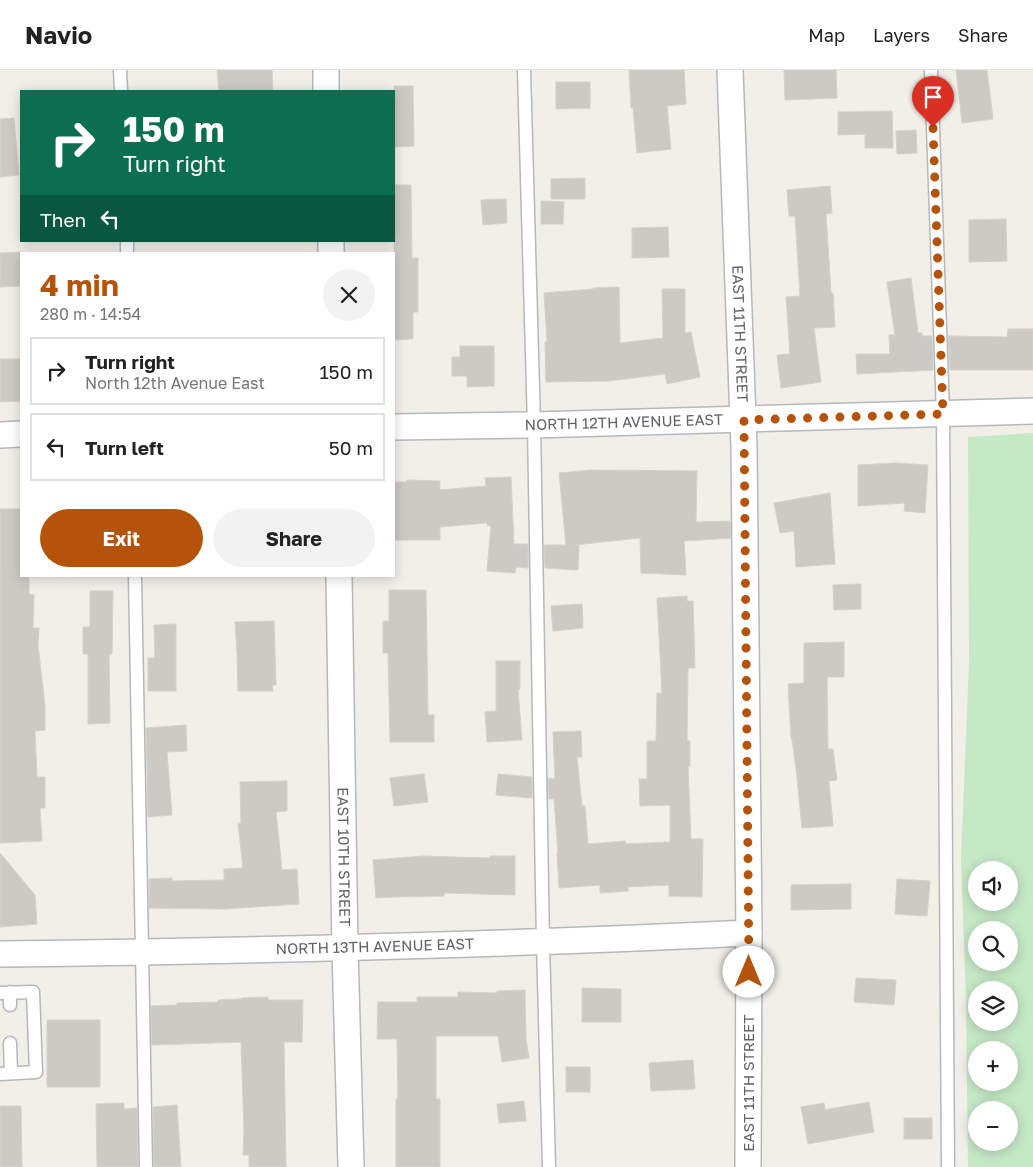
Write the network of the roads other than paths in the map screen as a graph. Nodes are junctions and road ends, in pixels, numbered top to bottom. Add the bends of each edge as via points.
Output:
1 (120, 70) edge
2 (326, 70) edge
3 (524, 70) edge
4 (730, 70) edge
5 (931, 70) edge
6 (121, 90) edge
7 (326, 90) edge
8 (1033, 411) edge
9 (943, 414) junction
10 (744, 420) junction
11 (534, 425) junction
12 (395, 427) edge
13 (20, 434) edge
14 (0, 435) edge
15 (136, 577) edge
16 (339, 577) edge
17 (749, 933) junction
18 (543, 943) junction
19 (345, 949) junction
20 (141, 952) junction
21 (0, 954) edge
22 (7, 997) edge
23 (10, 1043) dead end
24 (5, 1073) edge
25 (146, 1167) edge
26 (351, 1167) edge
27 (549, 1167) edge
28 (748, 1167) edge
29 (948, 1167) edge

1 - 6 lane
2 - 7 street
3 - 11 lane
4 - 10 street, EAST 11TH STREET
5 - 9 lane
8 - 9 street, NORTH 12TH AVENUE EAST
9 - 10 street, NORTH 12TH AVENUE EAST
9 - 29 lane
10 - 11 street, NORTH 12TH AVENUE EAST
10 - 17 street, EAST 11TH STREET
11 - 12 street, NORTH 12TH AVENUE EAST
11 - 18 lane
13 - 14 street
15 - 20 lane
16 - 19 street, EAST 10TH STREET
17 - 18 street, NORTH 13TH AVENUE EAST
17 - 28 street, EAST 11TH STREET
18 - 19 street, NORTH 13TH AVENUE EAST
18 - 27 lane
19 - 20 street, NORTH 13TH AVENUE EAST
19 - 26 street, EAST 10TH STREET
20 - 21 street, NORTH 13TH AVENUE EAST
20 - 25 lane
22 - 24 lane via 33,992 36,1072
23 - 24 lane

